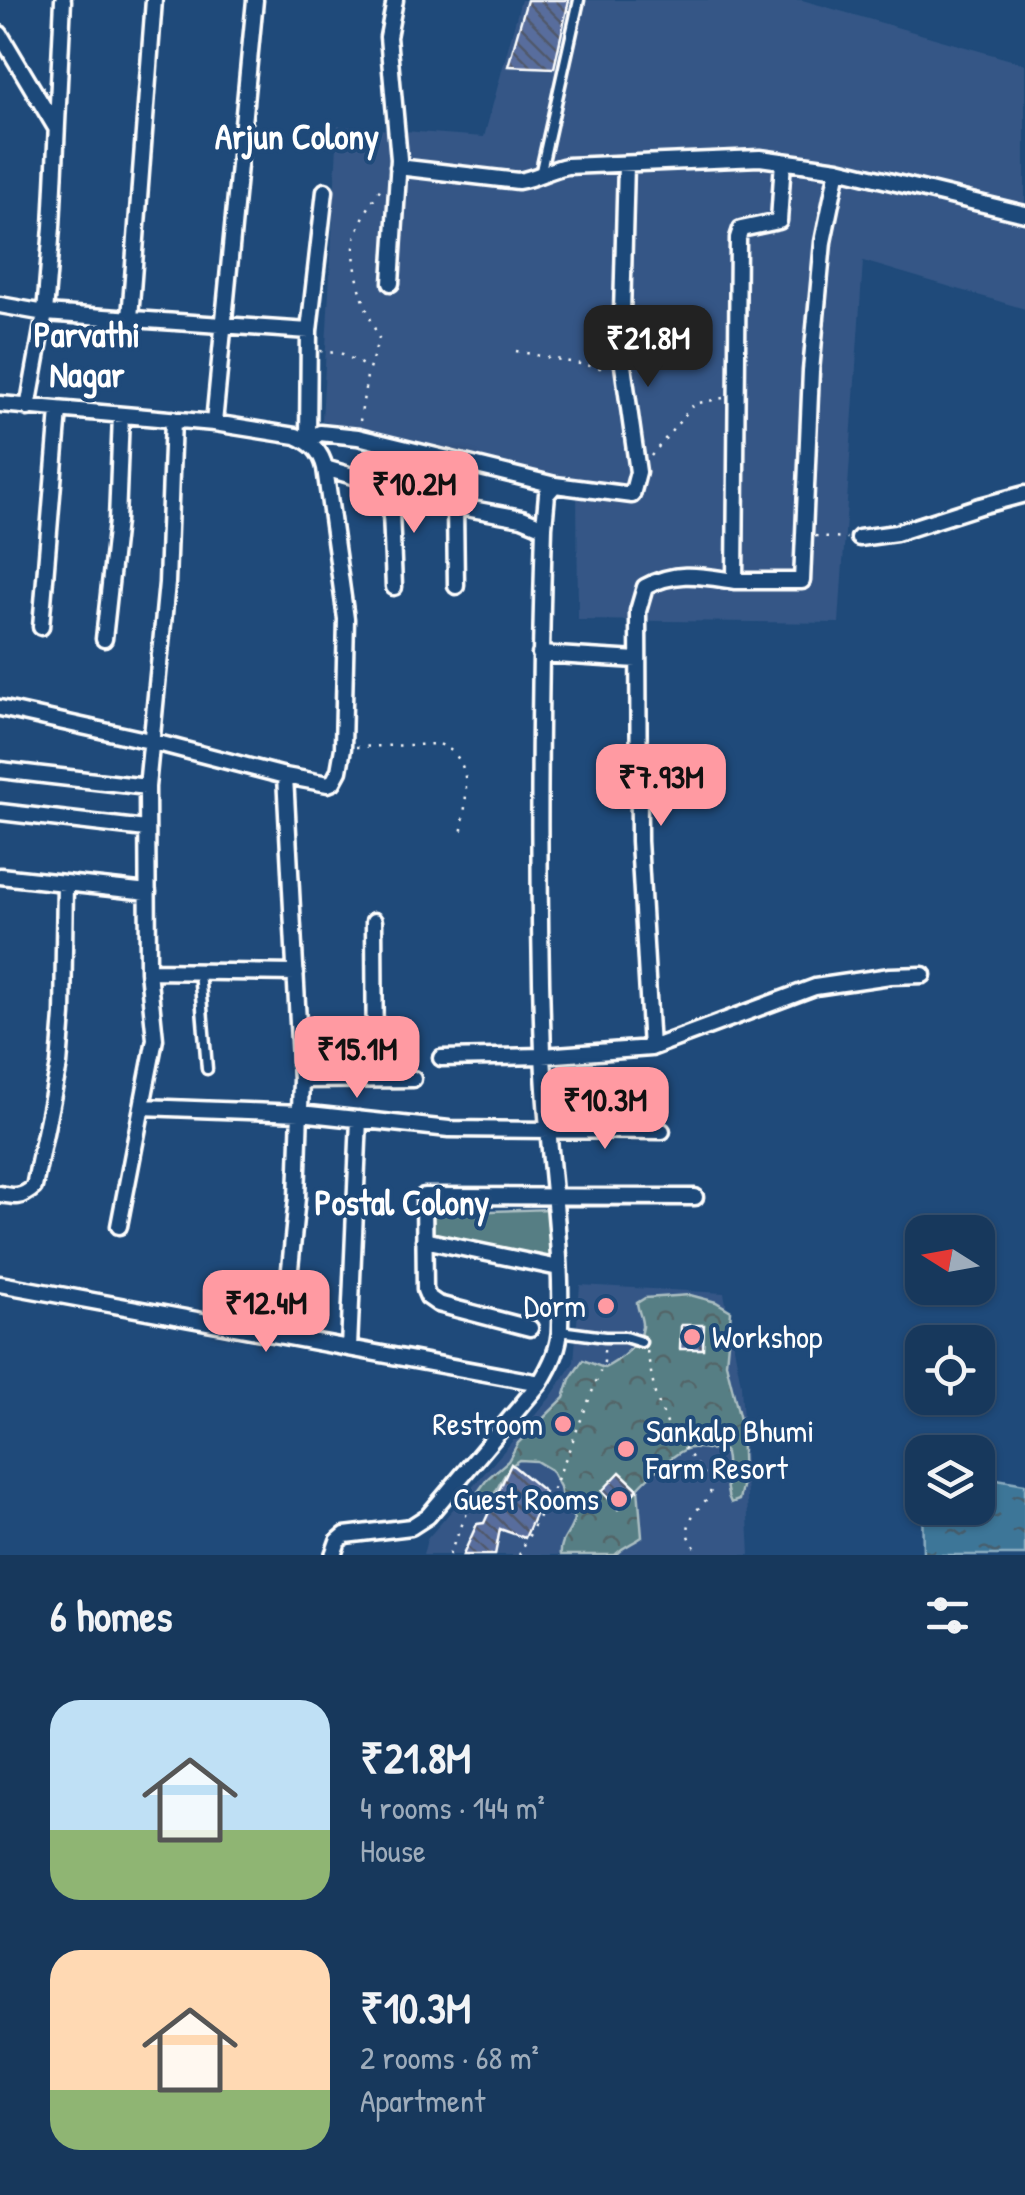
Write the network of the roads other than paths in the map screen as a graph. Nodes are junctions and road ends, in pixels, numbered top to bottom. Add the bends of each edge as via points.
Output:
1 (62, 0) edge
2 (154, 0) edge
3 (255, 0) edge
4 (395, 0) edge
5 (579, 0) edge
6 (0, 34) edge
7 (56, 130) junction
8 (783, 161) junction
9 (626, 164) junction
10 (398, 167) junction
11 (838, 168) junction
12 (540, 174) junction
13 (325, 192) dead end
14 (1025, 214) edge
15 (391, 283) dead end
16 (0, 305) edge
17 (44, 313) junction
18 (130, 318) junction
19 (222, 326) junction
20 (309, 331) junction
21 (0, 404) edge
22 (28, 408) junction
23 (59, 411) junction
24 (121, 415) junction
25 (173, 419) junction
26 (214, 422) junction
27 (308, 441) junction
28 (325, 468) junction
29 (555, 485) junction
30 (390, 486) junction
31 (1025, 494) edge
32 (455, 506) junction
33 (544, 527) junction
34 (858, 538) road end
35 (735, 581) junction
36 (456, 586) dead end
37 (394, 587) dead end
38 (42, 627) dead end
39 (104, 639) dead end
40 (540, 654) junction
41 (638, 660) junction
42 (0, 708) edge
43 (150, 741) junction
44 (0, 770) edge
45 (285, 776) junction
46 (147, 787) junction
47 (0, 812) edge
48 (146, 829) junction
49 (0, 876) edge
50 (66, 883) junction
51 (148, 892) junction
52 (374, 920) dead end
53 (148, 971) junction
54 (199, 971) junction
55 (296, 973) junction
56 (923, 975) dead end
57 (650, 1048) junction
58 (543, 1056) junction
59 (441, 1058) dead end
60 (207, 1070) dead end
61 (375, 1079) junction
62 (413, 1079) dead end
63 (301, 1080) junction
64 (142, 1107) junction
65 (300, 1113) junction
66 (359, 1120) junction
67 (548, 1129) junction
68 (662, 1131) dead end
69 (0, 1194) edge
70 (554, 1197) junction
71 (695, 1197) dead end
72 (119, 1226) dead end
73 (424, 1240) junction
74 (560, 1268) junction
75 (289, 1279) dead end
76 (0, 1284) edge
77 (530, 1328) dead end
78 (560, 1331) junction
79 (641, 1342) road end
80 (350, 1348) junction
81 (540, 1383) junction
82 (333, 1555) edge

1 - 7 street
2 - 18 street
3 - 19 street
4 - 10 street via 388,37
5 - 12 lane
6 - 7 street
7 - 17 street
8 - 9 street
8 - 11 street
8 - 35 street via 779,220 741,229 738,238
9 - 12 street
9 - 29 street via 620,351 638,472 632,495
10 - 12 street via 518,182
10 - 15 street
11 - 14 street
11 - 35 street via 810,371 802,581
13 - 20 street
16 - 17 street
17 - 18 street
17 - 22 street
18 - 19 street
19 - 20 street
19 - 26 street
20 - 27 street
21 - 22 street
22 - 23 street
23 - 24 street
23 - 38 street
24 - 25 street
24 - 39 street
25 - 26 street
25 - 43 street
26 - 27 street
27 - 28 street
27 - 29 street via 320,433 358,438
28 - 30 street
28 - 45 street via 346,619 343,748 333,782
29 - 33 street via 547,494
30 - 32 street
30 - 37 street
31 - 34 street via 896,534
32 - 33 street
32 - 36 street
33 - 40 street
35 - 41 street via 687,574 645,587
40 - 41 street
40 - 58 street
41 - 57 street
42 - 43 street
43 - 45 street
43 - 46 street
44 - 46 street
45 - 55 street
46 - 48 street
47 - 48 street
48 - 51 street
49 - 50 street
50 - 51 street
50 - 69 street via 59,1065 34,1187 17,1197
51 - 53 street
52 - 61 street
53 - 54 street
53 - 64 street via 155,1039
54 - 55 street
54 - 60 lane
55 - 63 street
56 - 57 street via 816,987
57 - 58 street
58 - 59 street
58 - 67 street
61 - 62 street
61 - 63 street
63 - 65 street
64 - 65 street
64 - 72 street
65 - 66 street
65 - 75 street
66 - 67 street
66 - 80 street
67 - 68 street
67 - 70 street
70 - 71 street
70 - 73 street via 424,1196
70 - 74 street
73 - 74 street
73 - 77 street via 432,1302
74 - 78 street
76 - 80 street
78 - 79 lane
78 - 81 street
80 - 81 street
81 - 82 street via 428,1516 411,1527 345,1536

